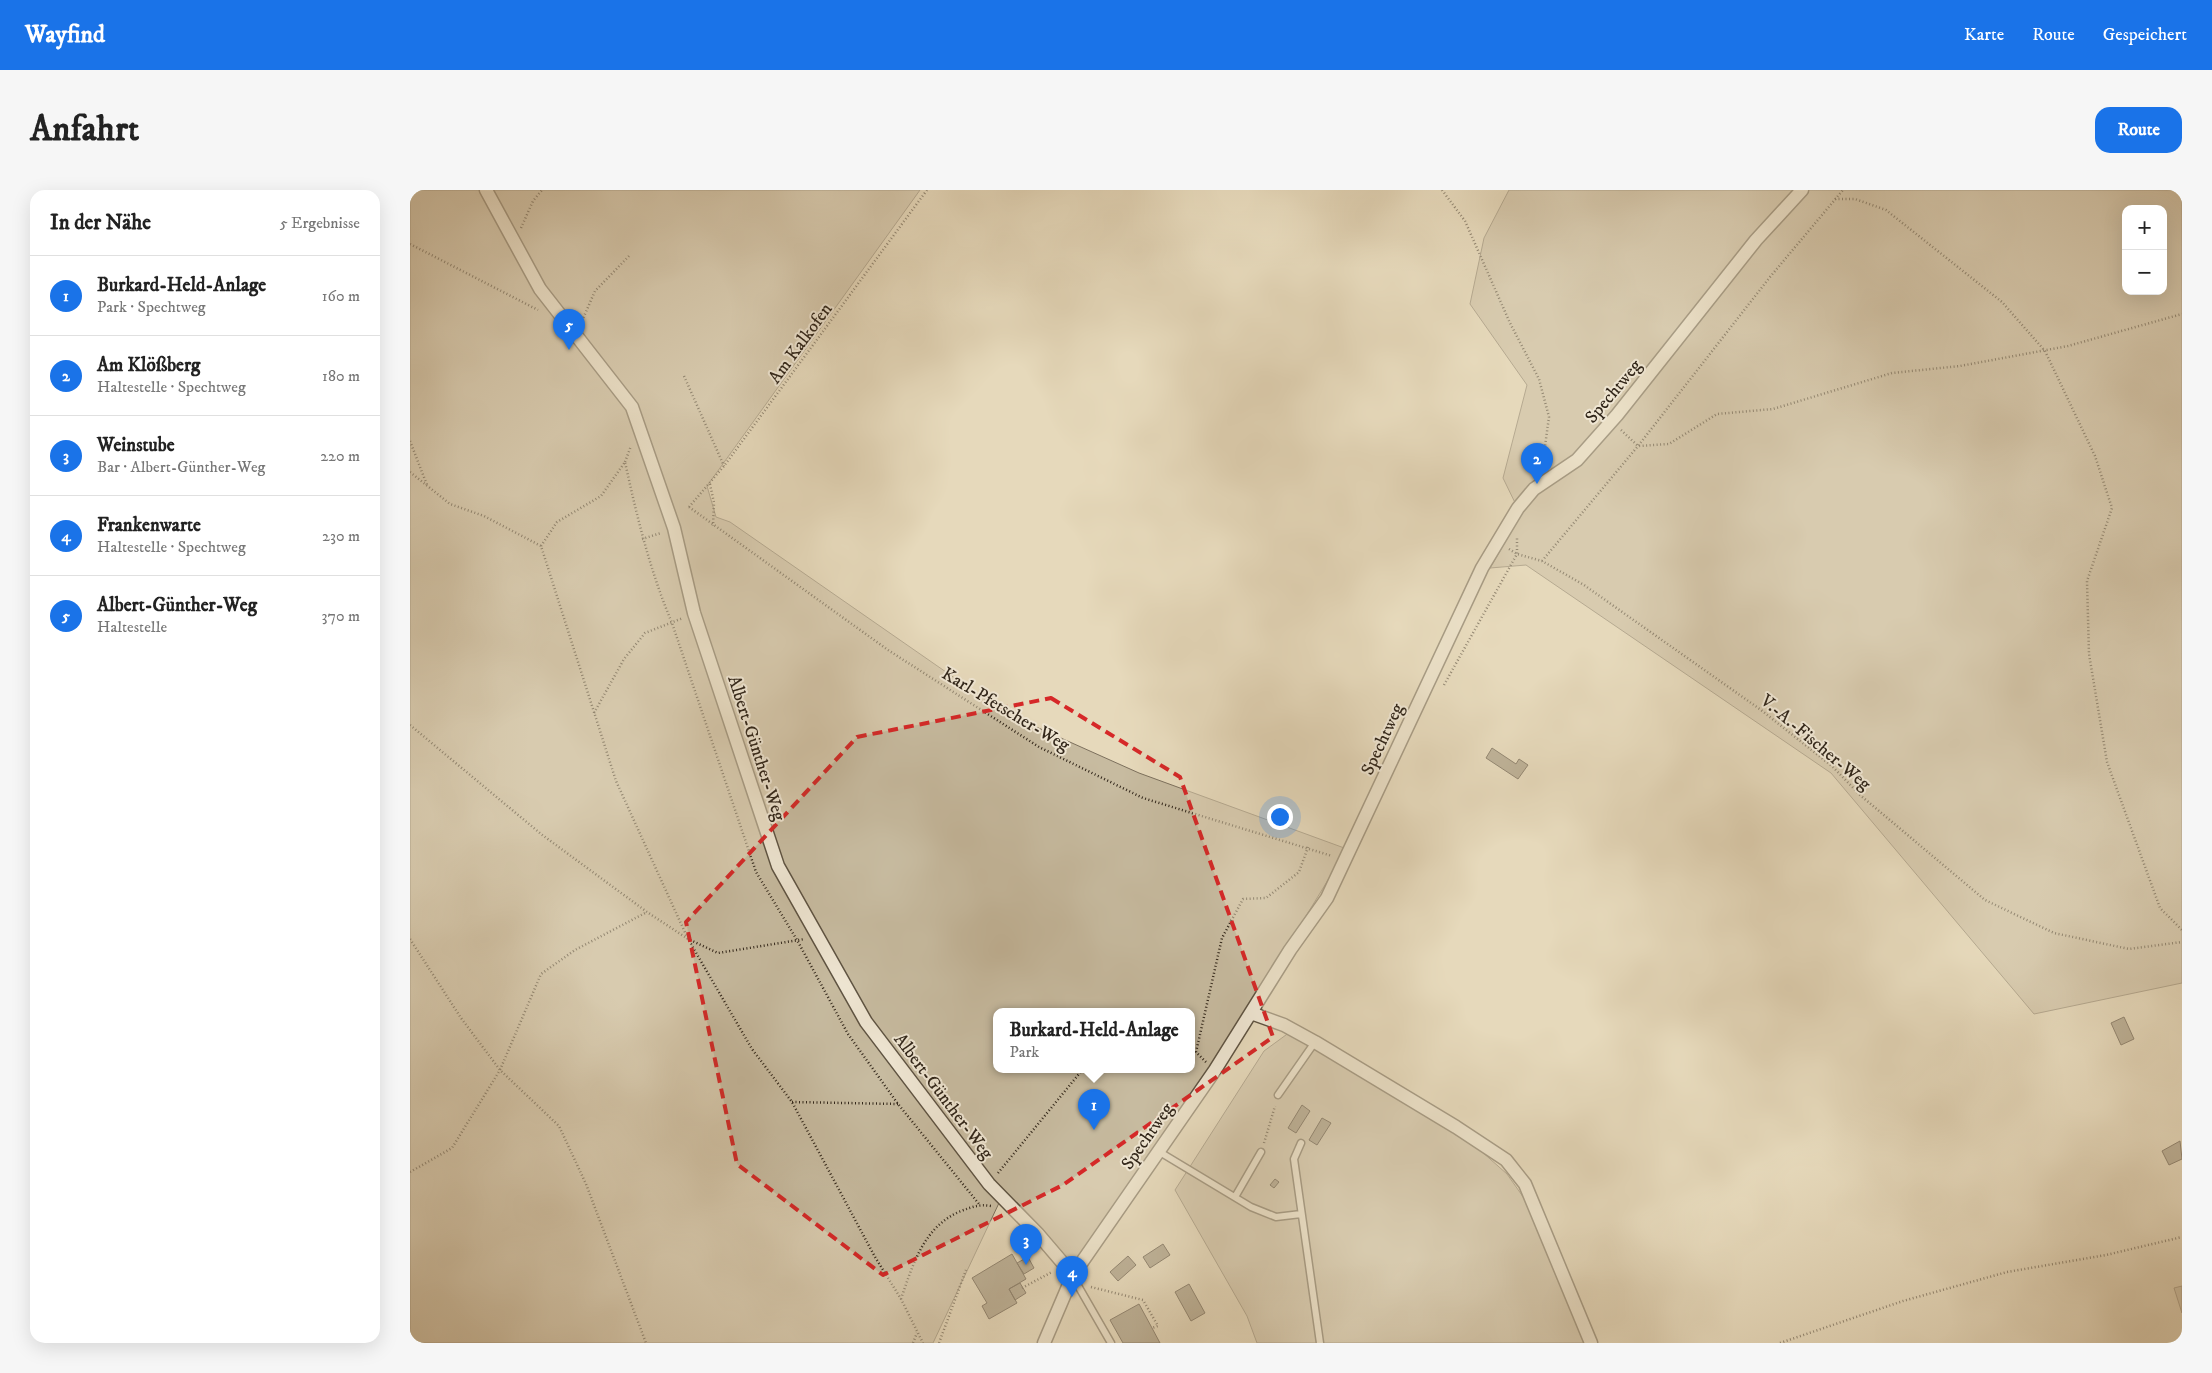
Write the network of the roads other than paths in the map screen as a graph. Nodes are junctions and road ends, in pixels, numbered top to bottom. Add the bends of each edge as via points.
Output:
1 (486, 190) edge
2 (1802, 190) edge
3 (1251, 1013) junction
4 (1315, 1042) junction
5 (1278, 1095) road end
6 (1301, 1143) dead end
7 (1158, 1151) junction
8 (1261, 1152) road end
9 (1235, 1197) junction
10 (1301, 1214) junction
11 (1071, 1275) junction
12 (1044, 1343) edge
13 (1111, 1343) edge
14 (1320, 1343) edge
15 (1591, 1343) edge

1 - 11 street, Albert-Günther-Weg via 540,289 632,407 674,528 694,614 778,866 866,1022 989,1184 1038,1234
2 - 3 street, Spechtweg via 1756,240 1612,421 1577,460 1540,484 1518,508 1482,568 1327,898
3 - 4 street via 1284,1025
3 - 7 street, Spechtweg
4 - 5 lane
4 - 15 street via 1506,1160 1524,1184
6 - 10 lane via 1294,1159
7 - 9 lane
7 - 11 street, Spechtweg
8 - 9 lane
9 - 10 lane via 1276,1217
10 - 14 lane
11 - 12 street, Spechtweg
11 - 13 lane

